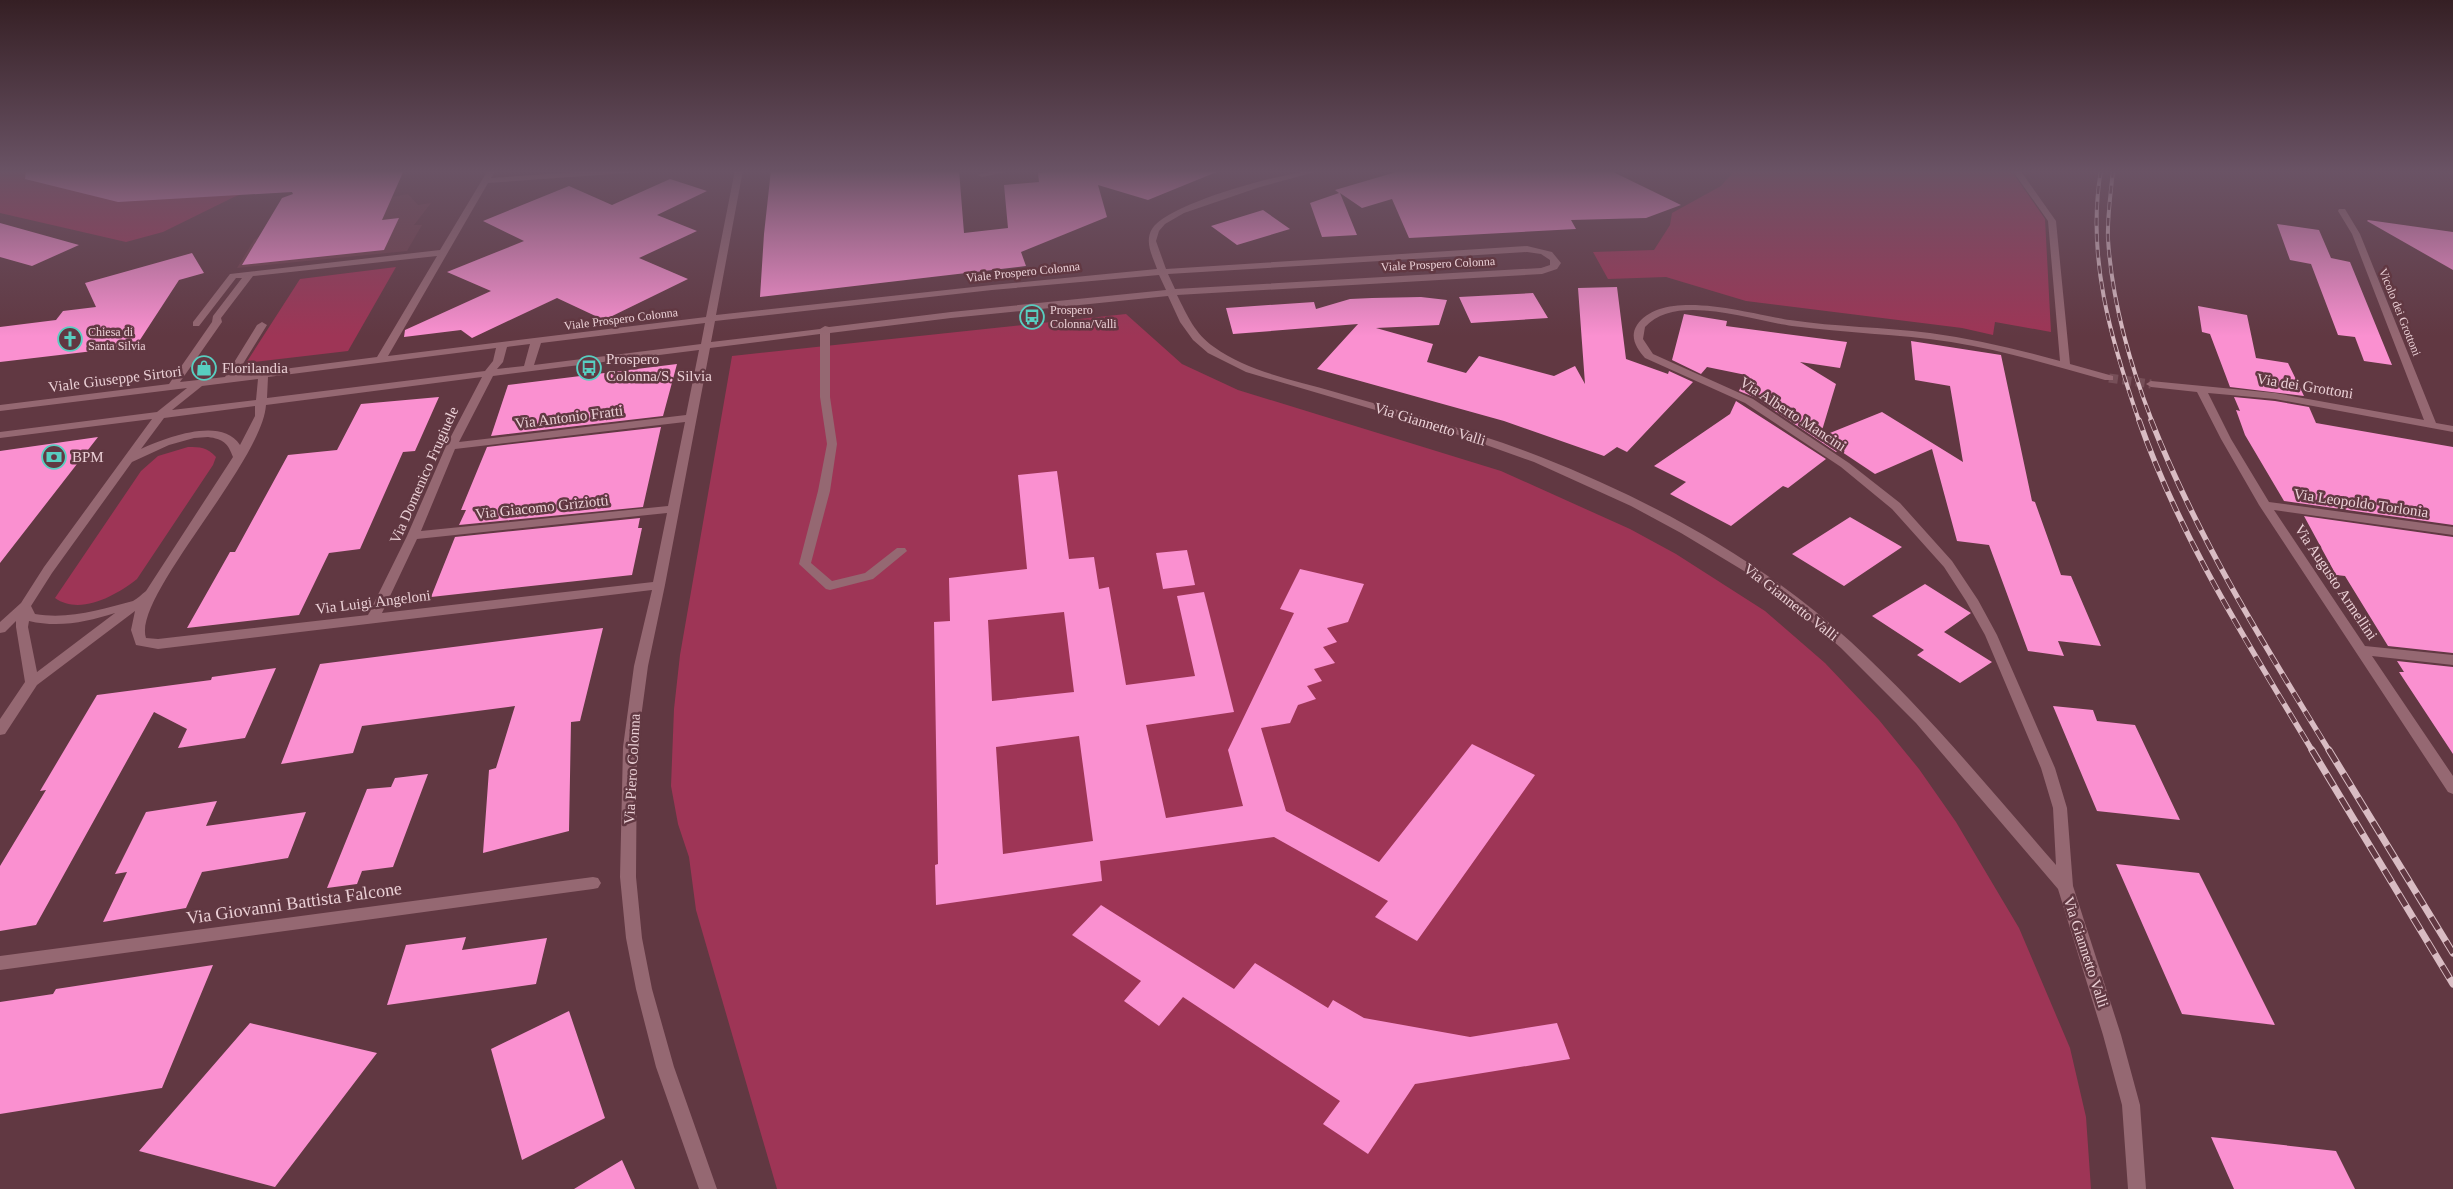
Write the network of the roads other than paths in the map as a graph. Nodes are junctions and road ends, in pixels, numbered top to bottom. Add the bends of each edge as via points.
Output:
1 (459, 225) edge
2 (729, 225) edge
3 (1160, 225) edge
4 (2052, 225) edge
5 (2351, 225) edge
6 (442, 254) junction
7 (1162, 271) junction
8 (250, 274) junction
9 (1170, 293) junction
10 (712, 320) junction
11 (196, 324) dead end
12 (262, 325) dead end
13 (825, 329) junction
14 (536, 342) junction
15 (707, 344) junction
16 (502, 346) junction
17 (380, 361) junction
18 (529, 366) junction
19 (2065, 366) junction
20 (490, 371) junction
21 (263, 375) junction
22 (2109, 378) tunnel mouth
23 (228, 380) junction
24 (198, 384) junction
25 (2151, 384) tunnel mouth
26 (171, 388) junction
27 (2201, 389) junction
28 (263, 401) junction
29 (0, 408) edge
30 (161, 414) junction
31 (690, 418) junction
32 (2431, 424) junction
33 (2453, 428) edge
34 (0, 435) edge
35 (451, 446) junction
36 (239, 458) junction
37 (127, 461) junction
38 (2265, 505) junction
39 (673, 509) junction
40 (2453, 531) edge
41 (414, 536) junction
42 (901, 551) dead end
43 (659, 585) junction
44 (150, 594) junction
45 (25, 606) junction
46 (373, 618) junction
47 (0, 629) edge
48 (2362, 650) junction
49 (2453, 660) edge
50 (32, 682) junction
51 (0, 730) edge
52 (2453, 788) edge
53 (593, 883) dead end
54 (2065, 886) junction
55 (0, 963) edge
56 (708, 1189) edge
57 (2137, 1189) edge

1 - 6 street
2 - 10 street, Via Piero Colonna
3 - 7 street, Via Giannetto Valli via 1152,241
4 - 19 street
5 - 32 street, Vicolo dei Grottoni
6 - 8 street
6 - 17 street
7 - 9 street, Via Giannetto Valli
7 - 9 street, Viale Prospero Colonna via 1527,249 1544,251 1556,263 1550,269 1537,271
7 - 10 street, Viale Prospero Colonna via 945,292
8 - 11 street via 233,276
8 - 26 street via 216,318 217,322
9 - 13 street, Viale Prospero Colonna
9 - 54 street, Via Giannetto Valli via 1196,338 1234,363 1451,429 1554,466 1636,503 1753,571 1810,614 1887,684 1932,731
10 - 14 street, Viale Prospero Colonna
10 - 15 street, Via Piero Colonna
12 - 23 street
13 - 15 street, Viale Prospero Colonna
13 - 42 street via 825,396 832,444 824,491 805,564 830,586 869,576
14 - 16 street, Viale Prospero Colonna
14 - 18 street
15 - 18 street, Viale Prospero Colonna
15 - 31 street, Via Piero Colonna
16 - 17 street, Viale Prospero Colonna
16 - 20 street, Via Domenico Frugiuele via 498,362
17 - 21 street, Viale Prospero Colonna
18 - 20 street, Viale Prospero Colonna
19 - 22 street
19 - 54 street, Via Alberto Mancini via 1955,340 1791,323 1704,308 1676,309 1659,314 1645,322 1638,333 1641,348 1649,356 1749,401 1873,485 1908,517 1948,564 1991,635 2048,768 2060,808
20 - 28 street, Viale Prospero Colonna
20 - 35 street, Via Domenico Frugiuele
21 - 23 street, Viale Giuseppe Sirtori
21 - 28 street
23 - 24 street, Viale Giuseppe Sirtori
24 - 26 street, Viale Giuseppe Sirtori
24 - 30 street
25 - 27 street, Via dei Grottoni
26 - 29 street, Viale Giuseppe Sirtori
27 - 32 street, Via dei Grottoni via 2268,395
27 - 38 street, Via Augusto Armellini
28 - 30 street, Viale Prospero Colonna
28 - 36 street via 260,416
30 - 34 street
30 - 37 street
31 - 35 street, Via Antonio Fratti
31 - 39 street, Via Piero Colonna
32 - 33 street, Via dei Grottoni
35 - 41 street, Via Domenico Frugiuele
36 - 37 street via 231,442 210,435 175,440
36 - 44 street
37 - 45 street
38 - 40 street, Via Leopoldo Torlonia
38 - 48 street, Via Augusto Armellini
39 - 41 street, Via Giacomo Griziotti
39 - 43 street, Via Piero Colonna
41 - 46 street, Via Domenico Frugiuele
43 - 46 street, Via Luigi Angeloni
43 - 56 street, Via Piero Colonna via 631,729 628,877 634,938 644,990 665,1067
44 - 45 street via 114,610 65,620 31,617
44 - 46 street, Via Luigi Angeloni via 136,629 141,642 149,644
44 - 50 street
45 - 47 street
45 - 50 street via 22,627
48 - 49 street
48 - 52 street, Via Augusto Armellini
50 - 51 street
53 - 55 street, Via Giovanni Battista Falcone
54 - 57 street, Via Giannetto Valli via 2110,1026 2131,1105

